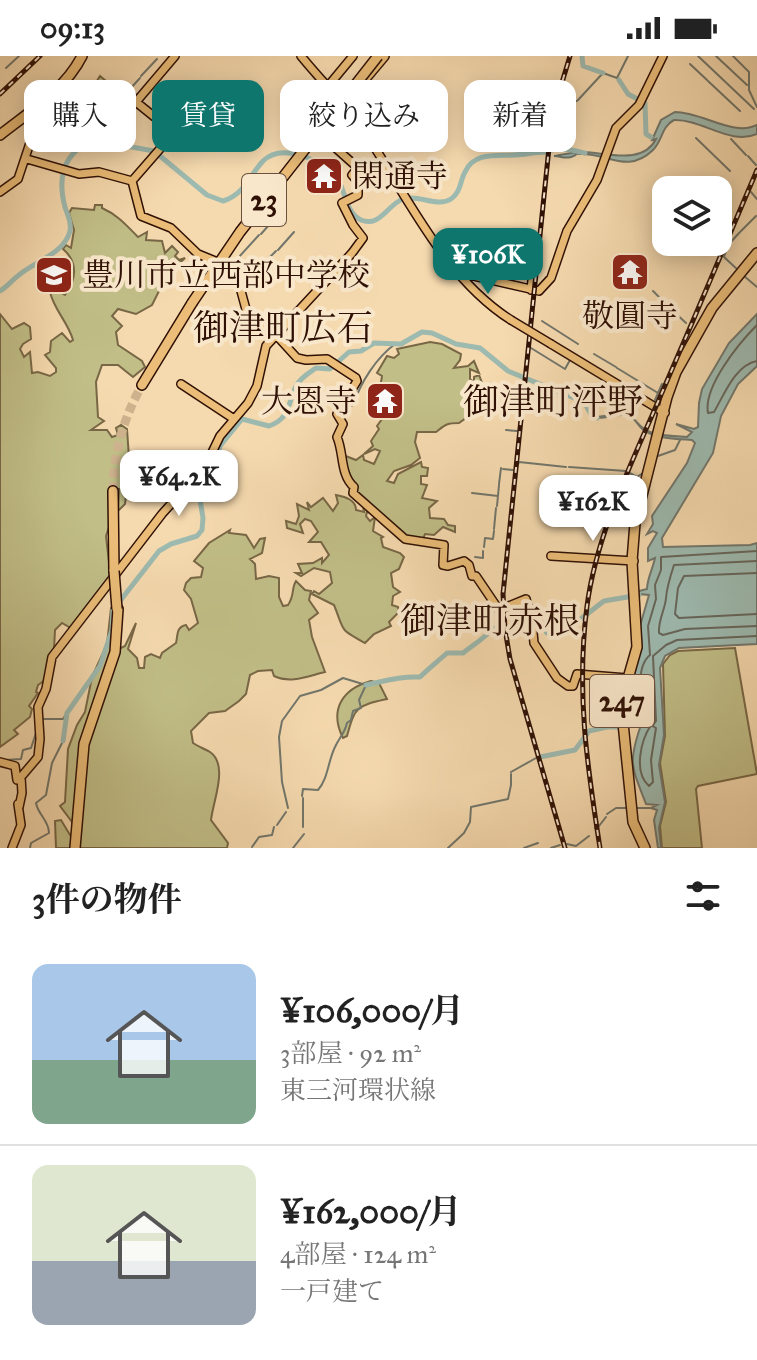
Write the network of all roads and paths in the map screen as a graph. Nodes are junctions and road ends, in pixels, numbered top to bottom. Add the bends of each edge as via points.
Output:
1 (81, 56) edge
2 (175, 56) edge
3 (303, 56) edge
4 (353, 56) edge
5 (379, 56) edge
6 (663, 56) edge
7 (63, 80) edge
8 (323, 80) edge
9 (333, 80) edge
10 (360, 80) edge
11 (361, 80) edge
12 (24, 114) edge
13 (0, 134) edge
14 (29, 152) edge
15 (303, 152) edge
16 (303, 152) edge
17 (304, 152) edge
18 (304, 152) edge
19 (340, 152) edge
20 (380, 152) edge
21 (27, 159) junction
22 (282, 178) junction
23 (132, 181) junction
24 (0, 192) edge
25 (265, 201) junction
26 (359, 233) junction
27 (353, 249) dead end
28 (757, 254) edge
29 (454, 269) junction
30 (533, 270) dead end
31 (536, 291) junction
32 (193, 303) junction
33 (276, 335) junction
34 (181, 384) dead end
35 (142, 385) tunnel mouth
36 (664, 413) junction
37 (234, 419) junction
38 (114, 491) tunnel mouth
39 (551, 556) dead end
40 (633, 561) junction
41 (635, 595) junction
42 (118, 609) junction
43 (627, 678) junction
44 (0, 762) edge
45 (19, 807) junction
46 (633, 809) junction
47 (78, 832) junction
48 (76, 846) edge
49 (12, 848) edge
50 (647, 848) edge

1 - 7 highway
2 - 23 main road via 136,102 178,136 166,142
3 - 8 main road
4 - 9 main road
5 - 10 highway, 23, bridge
5 - 11 highway, bridge
6 - 31 main road via 641,100 618,124 597,180 573,217 551,278
12 - 13 highway
14 - 21 main road
15 - 22 highway, 23, bridge
16 - 22 highway, bridge
17 - 25 highway, 23, bridge
18 - 25 highway, bridge
19 - 26 main road via 358,168 352,175 358,195 346,202
20 - 29 main road
21 - 23 main road via 82,175 107,173
21 - 24 main road via 17,182
22 - 32 highway, 23, bridge
23 - 33 main road via 141,216 171,228 203,257 234,268 248,317
25 - 32 highway, 23, bridge
26 - 27 main road
26 - 33 main road via 363,238 352,253
28 - 36 highway, 247 via 712,308 672,381
29 - 31 main road
29 - 36 main road, bridge via 477,296 511,320
30 - 31 main road
32 - 35 highway, 23
33 - 37 main road via 264,350 257,386
33 - 43 main road via 299,359 324,358 357,380 337,414 343,424 337,437 353,493 405,539 444,545 445,566 464,561 469,565 499,610 526,599 532,637 560,681 573,686 577,674
34 - 37 main road
36 - 40 highway, 247 via 635,523
37 - 45 main road via 206,465 52,657 38,707 39,752 21,777
38 - 42 highway, bridge
39 - 40 main road
40 - 41 highway, 247
41 - 43 highway, 247 via 637,647
41 - 46 highway, 247 via 639,647 622,703
42 - 47 highway via 113,655 82,753
42 - 47 highway via 115,652 84,744
43 - 46 highway, 247 via 621,703
44 - 45 main road via 17,770
45 - 49 main road via 21,825
46 - 50 highway, 247
47 - 48 highway

